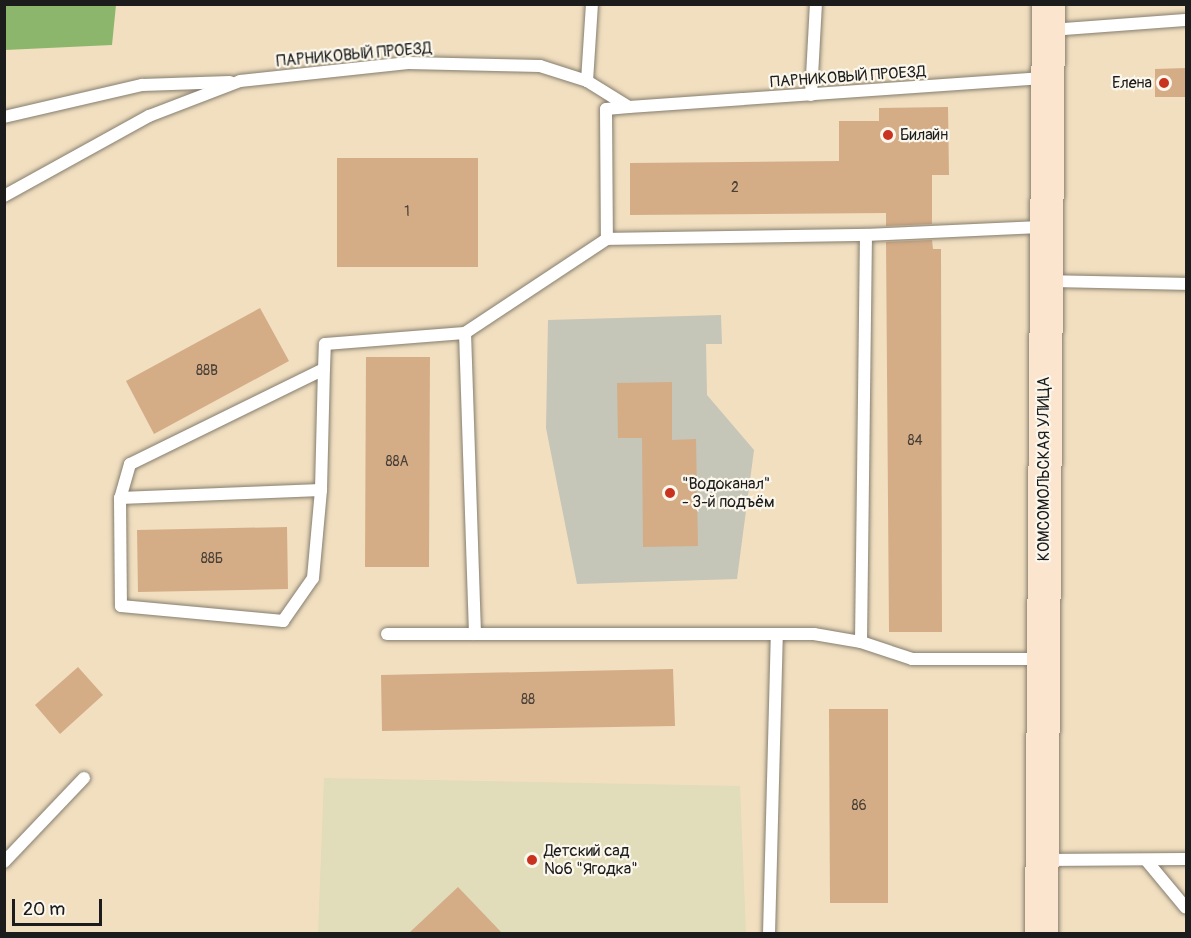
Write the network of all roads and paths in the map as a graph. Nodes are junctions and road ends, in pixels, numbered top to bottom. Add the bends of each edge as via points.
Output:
1 (592, 4) edge
2 (816, 4) edge
3 (1048, 18) edge
4 (1186, 20) edge
5 (1047, 78) junction
6 (240, 81) junction
7 (587, 81) junction
8 (811, 95) junction
9 (629, 107) junction
10 (4, 117) edge
11 (4, 196) edge
12 (1046, 227) junction
13 (866, 235) junction
14 (608, 238) junction
15 (1046, 281) junction
16 (1186, 284) edge
17 (465, 333) junction
18 (324, 369) junction
19 (321, 490) junction
20 (120, 498) junction
21 (387, 634) dead end
22 (475, 634) junction
23 (777, 634) junction
24 (861, 642) junction
25 (1043, 659) junction
26 (84, 777) dead end
27 (1186, 859) edge
28 (1042, 860) junction
29 (1146, 860) junction
30 (4, 862) edge
31 (1186, 908) edge
32 (769, 933) edge
33 (1041, 933) edge

1 - 7 lane
2 - 8 lane
3 - 4 lane
3 - 5 main road, КОМСОМОЛЬСКАЯ УЛИЦА
5 - 8 lane, ПАРНИКОВЫЙ ПРОЕЗД
5 - 12 main road, КОМСОМОЛЬСКАЯ УЛИЦА
6 - 7 lane, ПАРНИКОВЫЙ ПРОЕЗД via 408,63 540,66
6 - 10 lane via 142,85
6 - 11 lane, ПАРНИКОВЫЙ ПРОЕЗД via 149,116
7 - 9 lane, ПАРНИКОВЫЙ ПРОЕЗД
8 - 9 lane, ПАРНИКОВЫЙ ПРОЕЗД
9 - 14 lane via 606,109
12 - 13 lane
12 - 15 main road, КОМСОМОЛЬСКАЯ УЛИЦА
13 - 14 lane
13 - 24 lane
14 - 17 lane
15 - 16 lane
15 - 25 main road, КОМСОМОЛЬСКАЯ УЛИЦА
17 - 18 lane via 325,344
17 - 22 lane
18 - 19 lane
18 - 20 lane via 130,464
19 - 20 lane
19 - 20 lane via 312,578 283,621 120,606
21 - 22 lane
22 - 23 lane
23 - 24 lane via 814,634
23 - 32 lane
24 - 25 lane via 912,658
25 - 28 main road, КОМСОМОЛЬСКАЯ УЛИЦА
26 - 30 lane
27 - 29 lane
28 - 29 lane
28 - 33 main road, КОМСОМОЛЬСКАЯ УЛИЦА
29 - 31 lane

